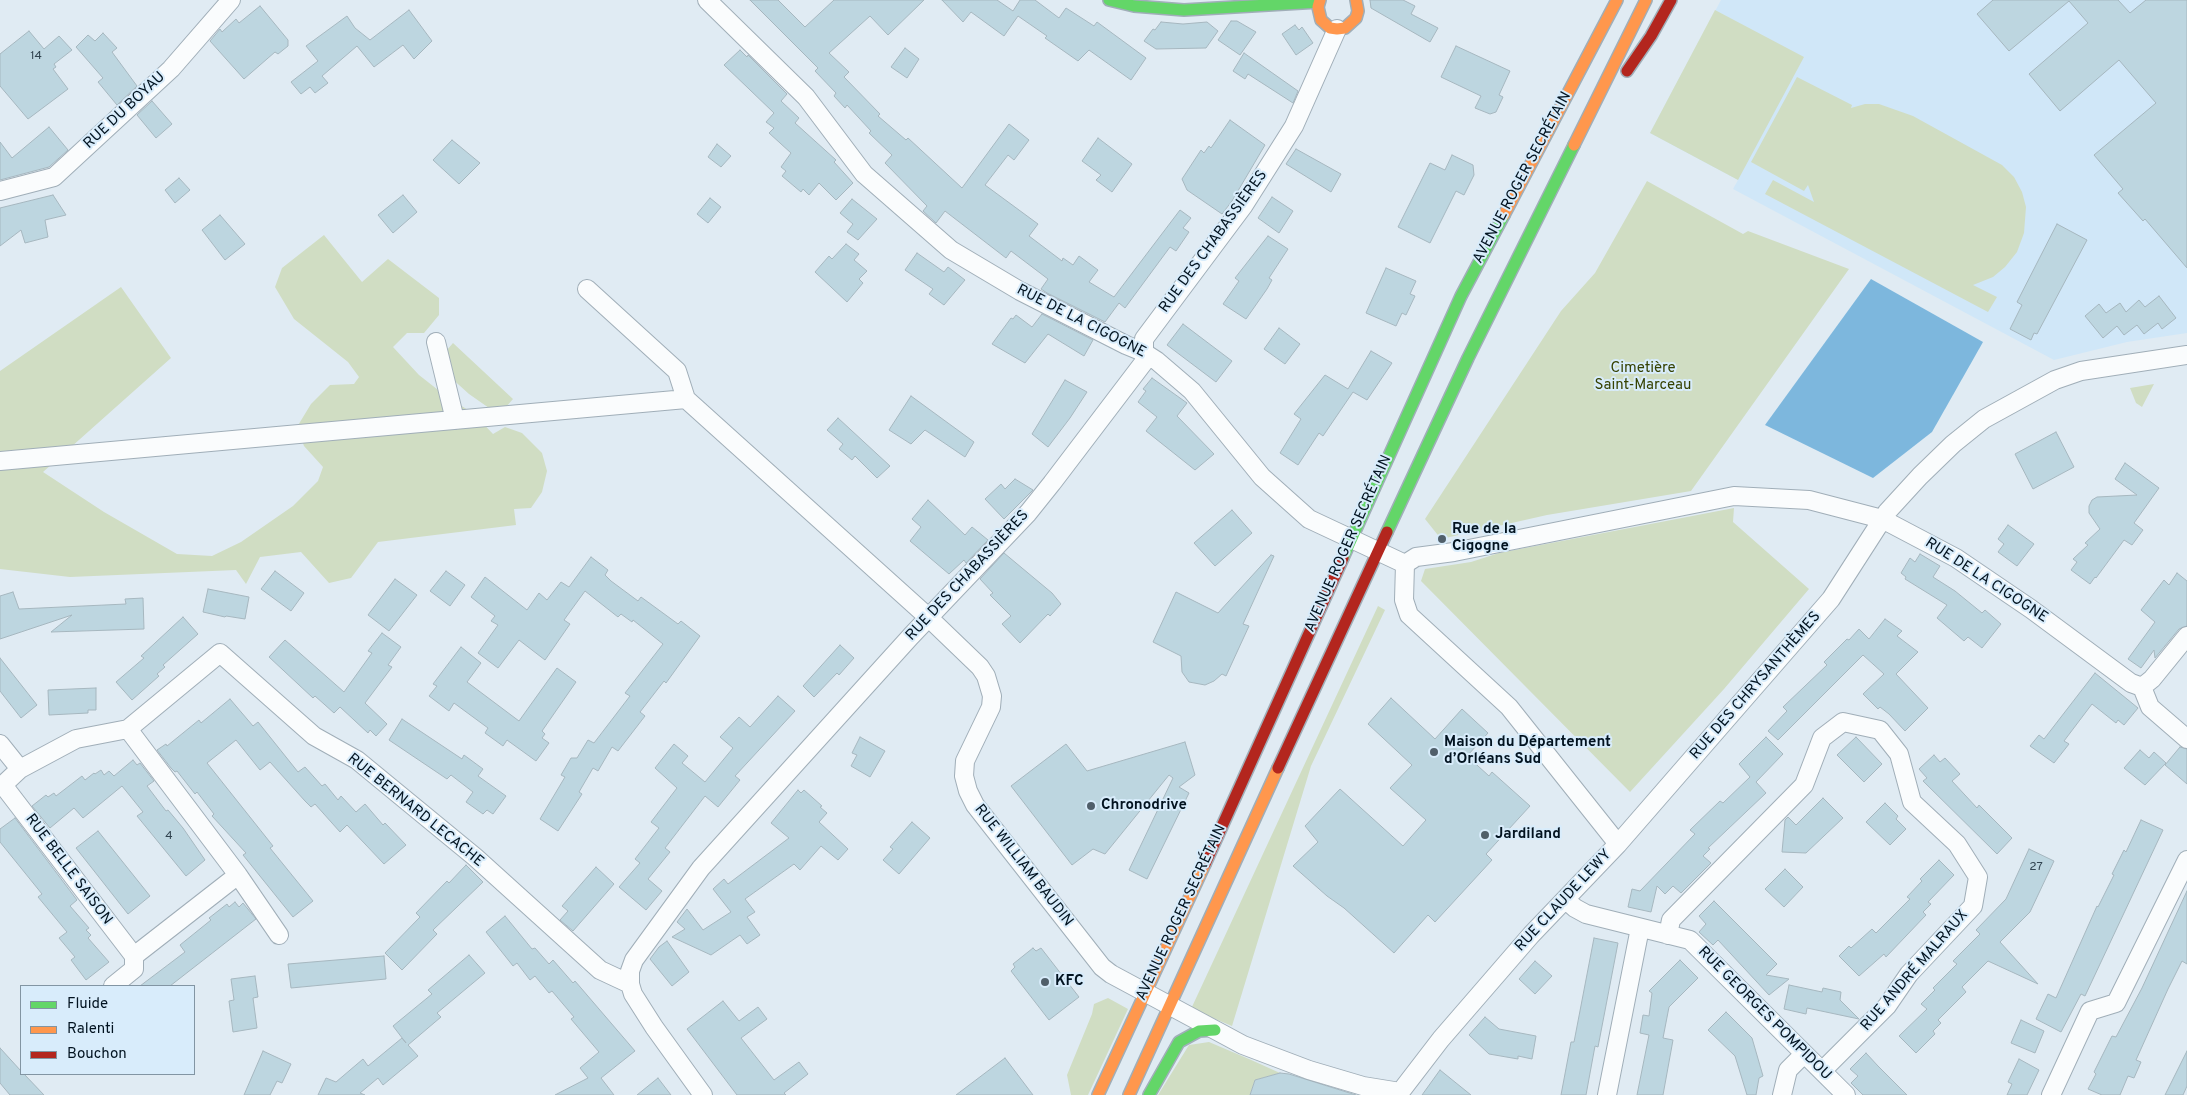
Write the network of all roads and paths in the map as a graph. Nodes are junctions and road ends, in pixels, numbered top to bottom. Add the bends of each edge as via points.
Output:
1 (231, 0) edge
2 (707, 0) edge
3 (1109, 0) edge
4 (1356, 0) edge
5 (1617, 0) edge
6 (1646, 0) edge
7 (1671, 0) edge
8 (1320, 1) edge
9 (1337, 29) junction
10 (1585, 36) dead end
11 (1559, 108) junction
12 (1570, 157) junction
13 (0, 191) edge
14 (587, 289) dead end
15 (436, 342) dead end
16 (1143, 352) junction
17 (2187, 355) edge
18 (686, 399) junction
19 (454, 420) junction
20 (0, 461) edge
21 (1882, 519) junction
22 (1352, 538) junction
23 (1377, 551) junction
24 (1405, 564) junction
25 (928, 617) junction
26 (2187, 636) edge
27 (2142, 687) junction
28 (128, 729) junction
29 (2187, 739) edge
30 (0, 744) edge
31 (20, 769) junction
32 (3, 785) joint
33 (1618, 844) junction
34 (2187, 860) edge
35 (238, 875) junction
36 (1566, 900) junction
37 (1640, 928) junction
38 (279, 935) dead end
39 (1668, 935) junction
40 (134, 956) junction
41 (630, 984) junction
42 (114, 985) edge
43 (1146, 992) junction
44 (1168, 1005) junction
45 (1215, 1030) junction
46 (1804, 1054) junction
47 (1822, 1071) junction
48 (1399, 1093) edge
49 (703, 1095) edge
50 (1098, 1095) edge
51 (1129, 1095) edge
52 (1149, 1095) edge
53 (1607, 1095) edge
54 (1782, 1095) edge
55 (1846, 1095) edge
56 (2050, 1095) edge

1 - 13 street, RUE DU BOYAU via 171,69 54,177
2 - 16 street, RUE DE LA CIGOGNE via 806,97 864,174 951,250 1020,291
3 - 8 main road via 1134,6 1184,10
4 - 9 main road via 1356,18 1345,28
5 - 11 main road, AVENUE ROGER SECRÉTAIN
6 - 12 main road, AVENUE ROGER SECRÉTAIN
7 - 12 main road via 1651,36
8 - 9 main road via 1321,20 1330,28
9 - 16 street, RUE DES CHABASSIÈRES via 1294,126 1244,205 1144,338
10 - 11 main road
11 - 22 main road, AVENUE ROGER SECRÉTAIN via 1461,296
12 - 23 main road, AVENUE ROGER SECRÉTAIN via 1468,358
14 - 18 street via 677,371
15 - 19 street
16 - 22 street, RUE DE LA CIGOGNE via 1192,391 1262,477 1309,519
16 - 25 street, RUE DES CHABASSIÈRES via 1144,362 1028,513
17 - 21 street, RUE DES CHRYSANTHÈMES via 2081,371 2055,380 1984,419 1920,476
18 - 19 street
18 - 25 street, RUE WILLIAM BAUDIN
19 - 20 street
21 - 24 street, RUE DE LA CIGOGNE via 1809,500 1734,496 1416,557
21 - 27 street, RUE DE LA CIGOGNE via 1956,558 2131,683
21 - 33 street, RUE DES CHRYSANTHÈMES via 1831,599
22 - 23 street, RUE DE LA CIGOGNE
22 - 43 main road, AVENUE ROGER SECRÉTAIN
23 - 24 street, RUE DE LA CIGOGNE
23 - 44 main road, AVENUE ROGER SECRÉTAIN
24 - 33 street, RUE CLAUDE LEWY via 1404,600 1409,615 1509,707
25 - 41 street, RUE DES CHABASSIÈRES via 701,868 634,960
25 - 43 street, RUE WILLIAM BAUDIN via 980,667 992,696 991,707 965,761 964,776 971,798 1102,967
26 - 27 street
27 - 29 street via 2150,707
28 - 31 street, RUE BERNARD LECACHE via 76,739
28 - 35 street
28 - 41 street, RUE BERNARD LECACHE via 220,653 314,736 357,760 475,857 600,970
30 - 31 street
31 - 32 street, RUE BERNARD LECACHE
32 - 40 street, RUE BELLE SAISON
33 - 36 street, RUE CLAUDE LEWY
34 - 56 street via 2116,1003 2090,1011
35 - 38 street
35 - 40 street
36 - 37 street, RUE GEORGES POMPIDOU via 1586,914
36 - 48 street, RUE CLAUDE LEWY via 1440,1039
37 - 39 street, RUE GEORGES POMPIDOU
37 - 53 street
39 - 46 street, RUE GEORGES POMPIDOU via 1690,940
39 - 47 street, RUE ANDRÉ MALRAUX via 1671,920 1804,785 1822,738 1843,722 1880,730 1899,754 1912,802 1957,844 1978,877 1973,906 1909,974 1888,1006
40 - 42 street via 134,969
41 - 49 street via 637,1002
43 - 44 street, RUE WILLIAM BAUDIN
43 - 50 main road, AVENUE ROGER SECRÉTAIN
44 - 45 street, RUE WILLIAM BAUDIN
44 - 51 main road, AVENUE ROGER SECRÉTAIN
45 - 48 street, RUE WILLIAM BAUDIN via 1243,1045 1309,1070
45 - 52 main road via 1199,1031 1179,1042
46 - 47 street, RUE GEORGES POMPIDOU
46 - 54 street via 1788,1070
47 - 55 street, RUE GEORGES POMPIDOU

